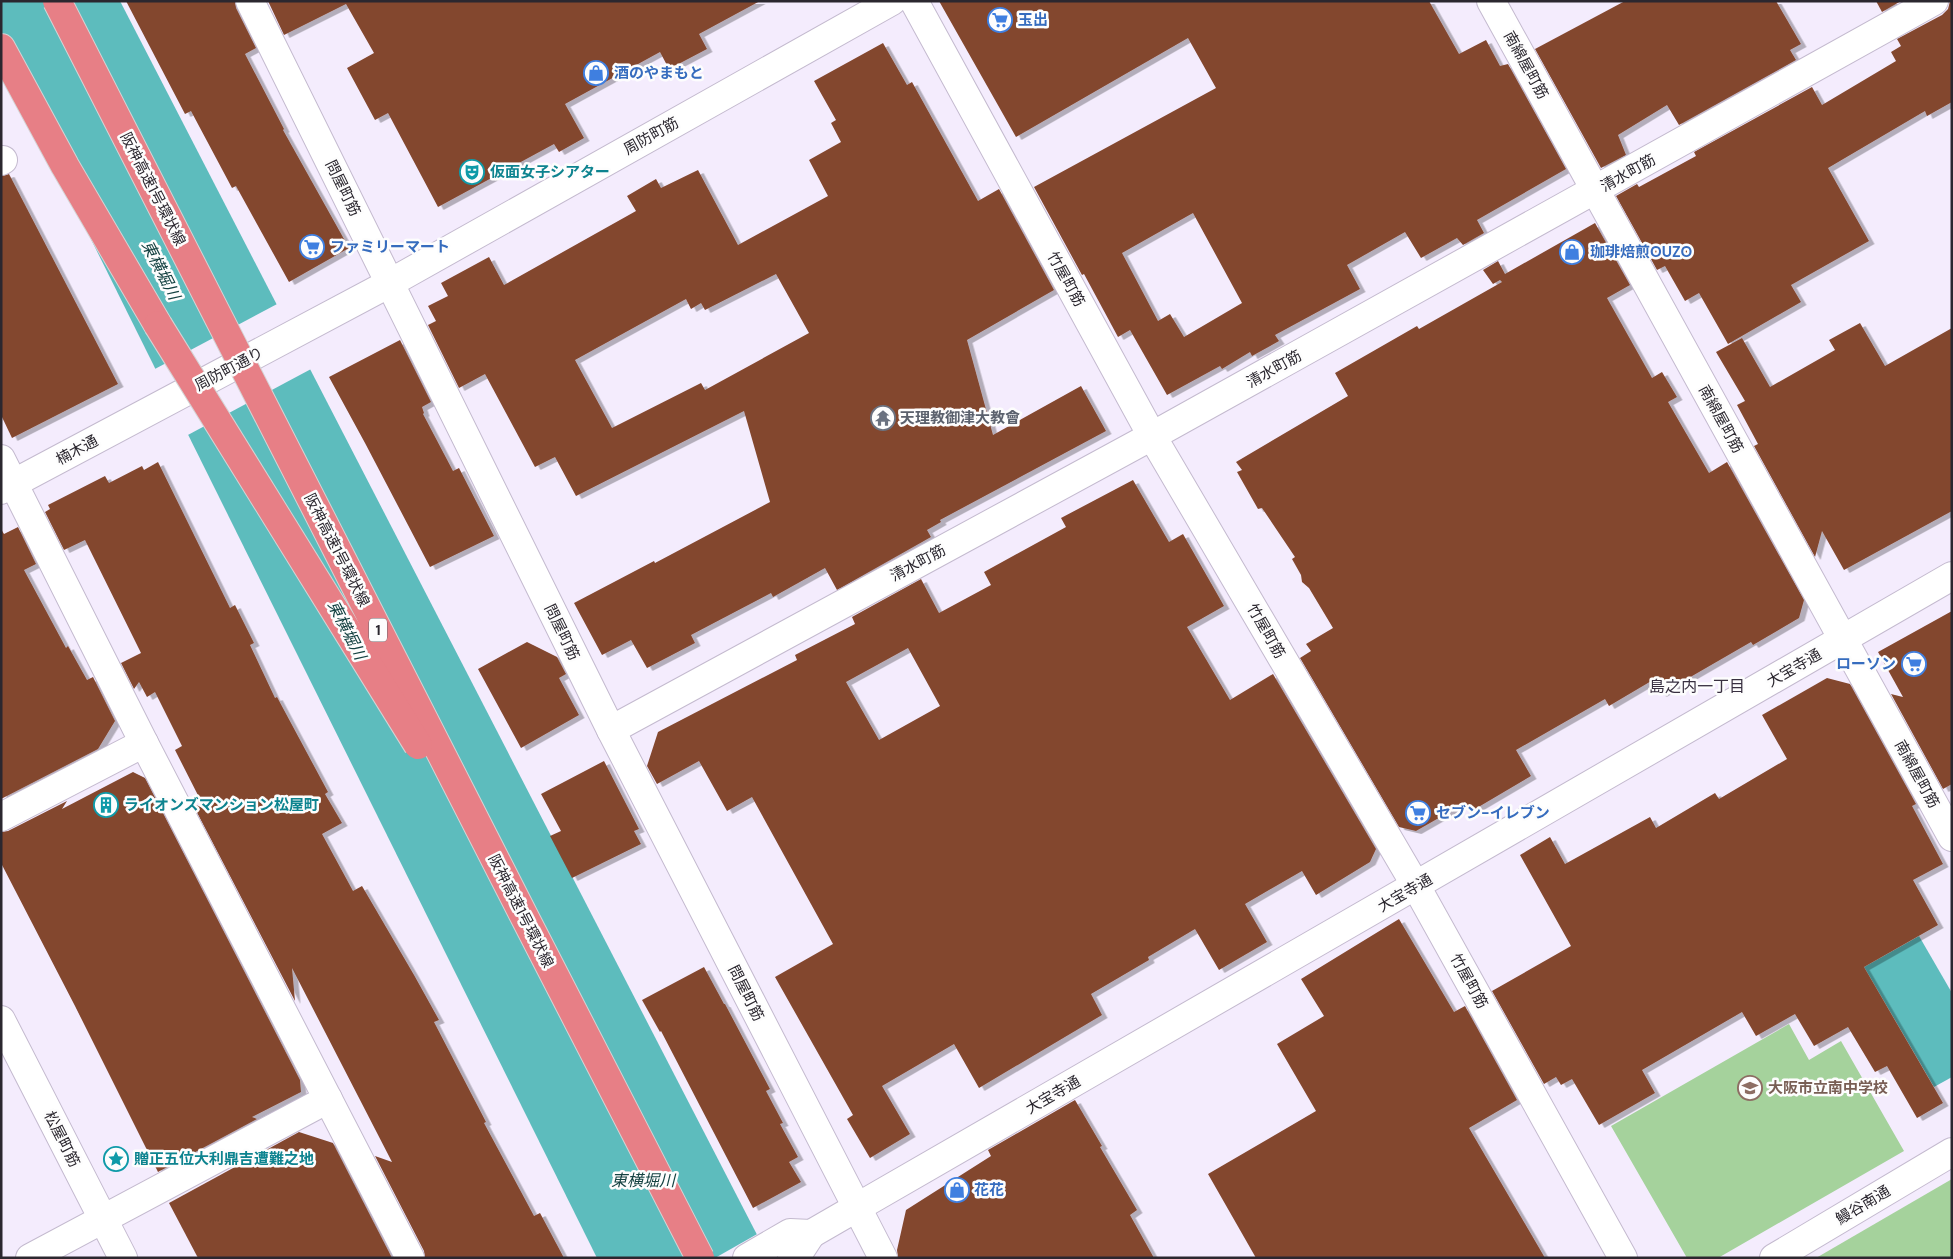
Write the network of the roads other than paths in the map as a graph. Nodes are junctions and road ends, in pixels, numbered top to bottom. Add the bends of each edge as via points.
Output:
1 (57, 1) edge
2 (250, 1) edge
3 (892, 1) edge
4 (914, 1) edge
5 (1491, 1) edge
6 (1934, 1) edge
7 (1, 48) edge
8 (1596, 191) junction
9 (390, 284) junction
10 (305, 328) joint
11 (154, 410) joint
12 (1152, 436) junction
13 (1, 459) edge
14 (8, 487) edge
15 (1952, 576) edge
16 (1842, 640) junction
17 (611, 730) junction
18 (144, 743) junction
19 (1, 817) edge
20 (1952, 837) edge
21 (1416, 886) junction
22 (522, 914) junction
23 (1, 1020) edge
24 (328, 1099) junction
25 (1952, 1152) edge
26 (856, 1208) junction
27 (102, 1220) junction
28 (811, 1234) junction
29 (757, 1252) edge
30 (30, 1258) edge
31 (123, 1258) edge
32 (410, 1258) edge
33 (700, 1258) edge
34 (792, 1258) edge
35 (883, 1258) edge
36 (1623, 1258) edge
37 (1774, 1258) edge

1 - 22 highway, 阪神高速1号環状線 / 1, bridge
2 - 9 street, 問屋町筋
3 - 9 street, 周防町筋
4 - 12 street, 竹屋町筋
5 - 8 street, 南綿屋町筋
6 - 8 street, 清水町筋
7 - 22 highway, bridge via 64,166 158,325
8 - 12 street, 清水町筋
8 - 16 street, 南綿屋町筋
9 - 10 street, 周防町筋
9 - 17 street, 問屋町筋
10 - 11 street, 周防町通り, bridge
11 - 14 street, 楠木通
12 - 17 street, 清水町筋
12 - 21 street, 竹屋町筋
13 - 14 street
14 - 18 street
15 - 16 street, 大宝寺通
16 - 20 street, 南綿屋町筋
16 - 21 street, 大宝寺通
17 - 26 street, 問屋町筋
18 - 19 street
18 - 24 street
21 - 26 street, 大宝寺通
21 - 36 street, 竹屋町筋
22 - 33 highway, 阪神高速1号環状線 / 1, bridge
23 - 27 street, 松屋町筋
24 - 27 street
24 - 32 street
25 - 37 street, 鰻谷南通
26 - 28 street, 大宝寺通
26 - 35 street, 問屋町筋
27 - 30 street
27 - 31 street, 松屋町筋
28 - 29 street via 790,1233
28 - 34 street

